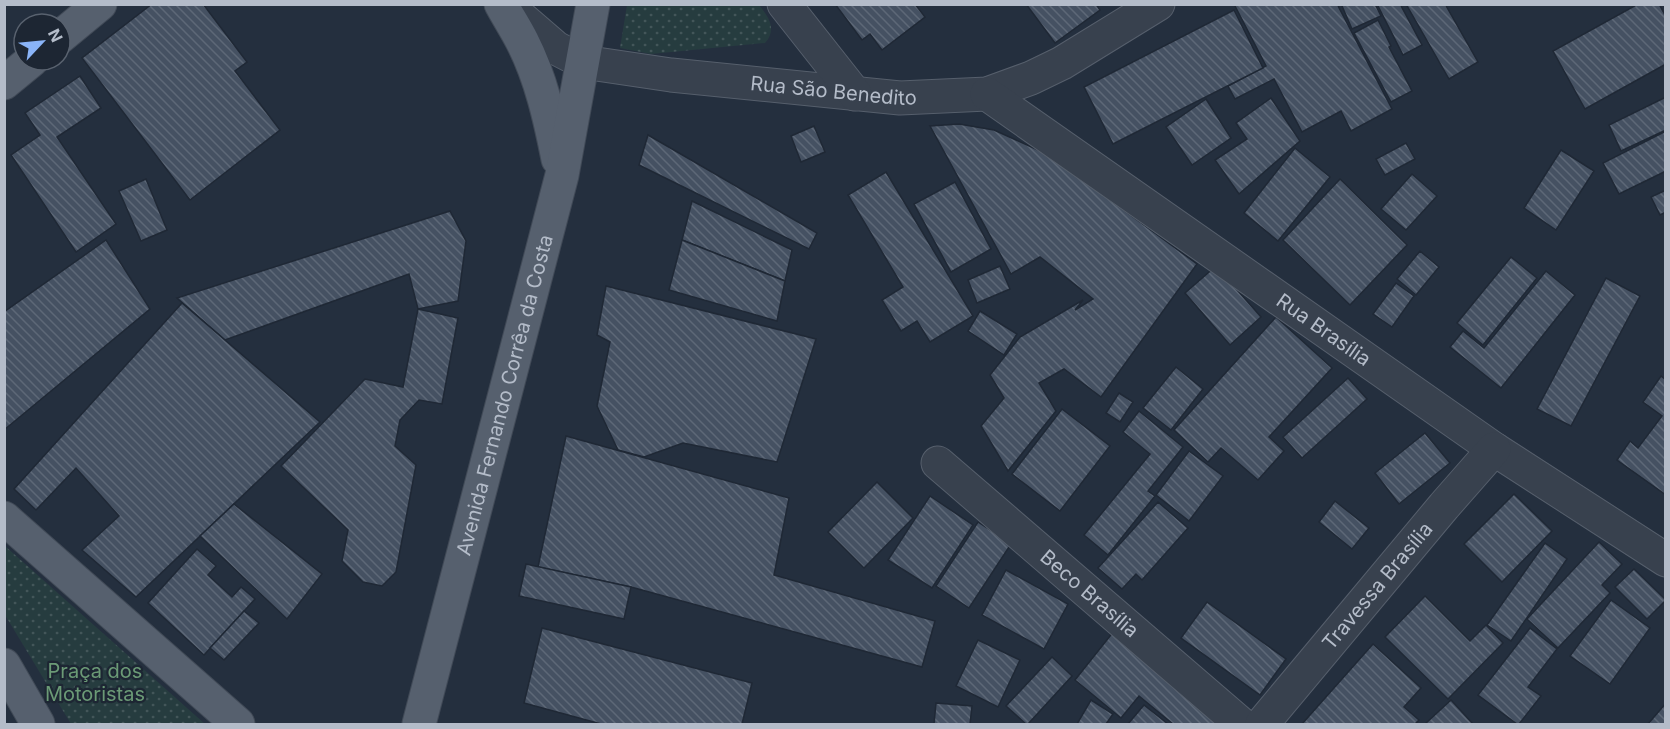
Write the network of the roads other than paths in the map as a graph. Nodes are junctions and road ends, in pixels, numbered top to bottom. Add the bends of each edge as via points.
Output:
1 (100, 4) edge
2 (503, 4) edge
3 (593, 4) edge
4 (784, 4) edge
5 (1158, 4) edge
6 (72, 27) edge
7 (583, 62) junction
8 (17, 72) edge
9 (4, 83) edge
10 (855, 94) junction
11 (987, 94) junction
12 (562, 175) junction
13 (1494, 449) junction
14 (938, 463) dead end
15 (4, 518) edge
16 (1665, 560) edge
17 (4, 665) edge
18 (29, 721) edge
19 (238, 724) edge
20 (419, 724) edge
21 (1241, 724) edge
22 (1262, 724) edge

1 - 6 main road
2 - 7 street, Rua São Benedito via 556,48
2 - 12 main road via 538,81
3 - 7 main road, Avenida Fernando Corrêa da Costa
4 - 10 street
5 - 11 street, Rua São Benedito via 1062,63
7 - 10 street, Rua São Benedito
7 - 12 main road, Avenida Fernando Corrêa da Costa
8 - 9 main road
10 - 11 street, Rua São Benedito via 900,98
11 - 13 street, Rua Brasília
12 - 20 main road, Avenida Fernando Corrêa da Costa
13 - 16 street, Rua Brasília
13 - 22 street, Travessa Brasília
14 - 21 street, Beco Brasília
15 - 19 main road
17 - 18 main road

